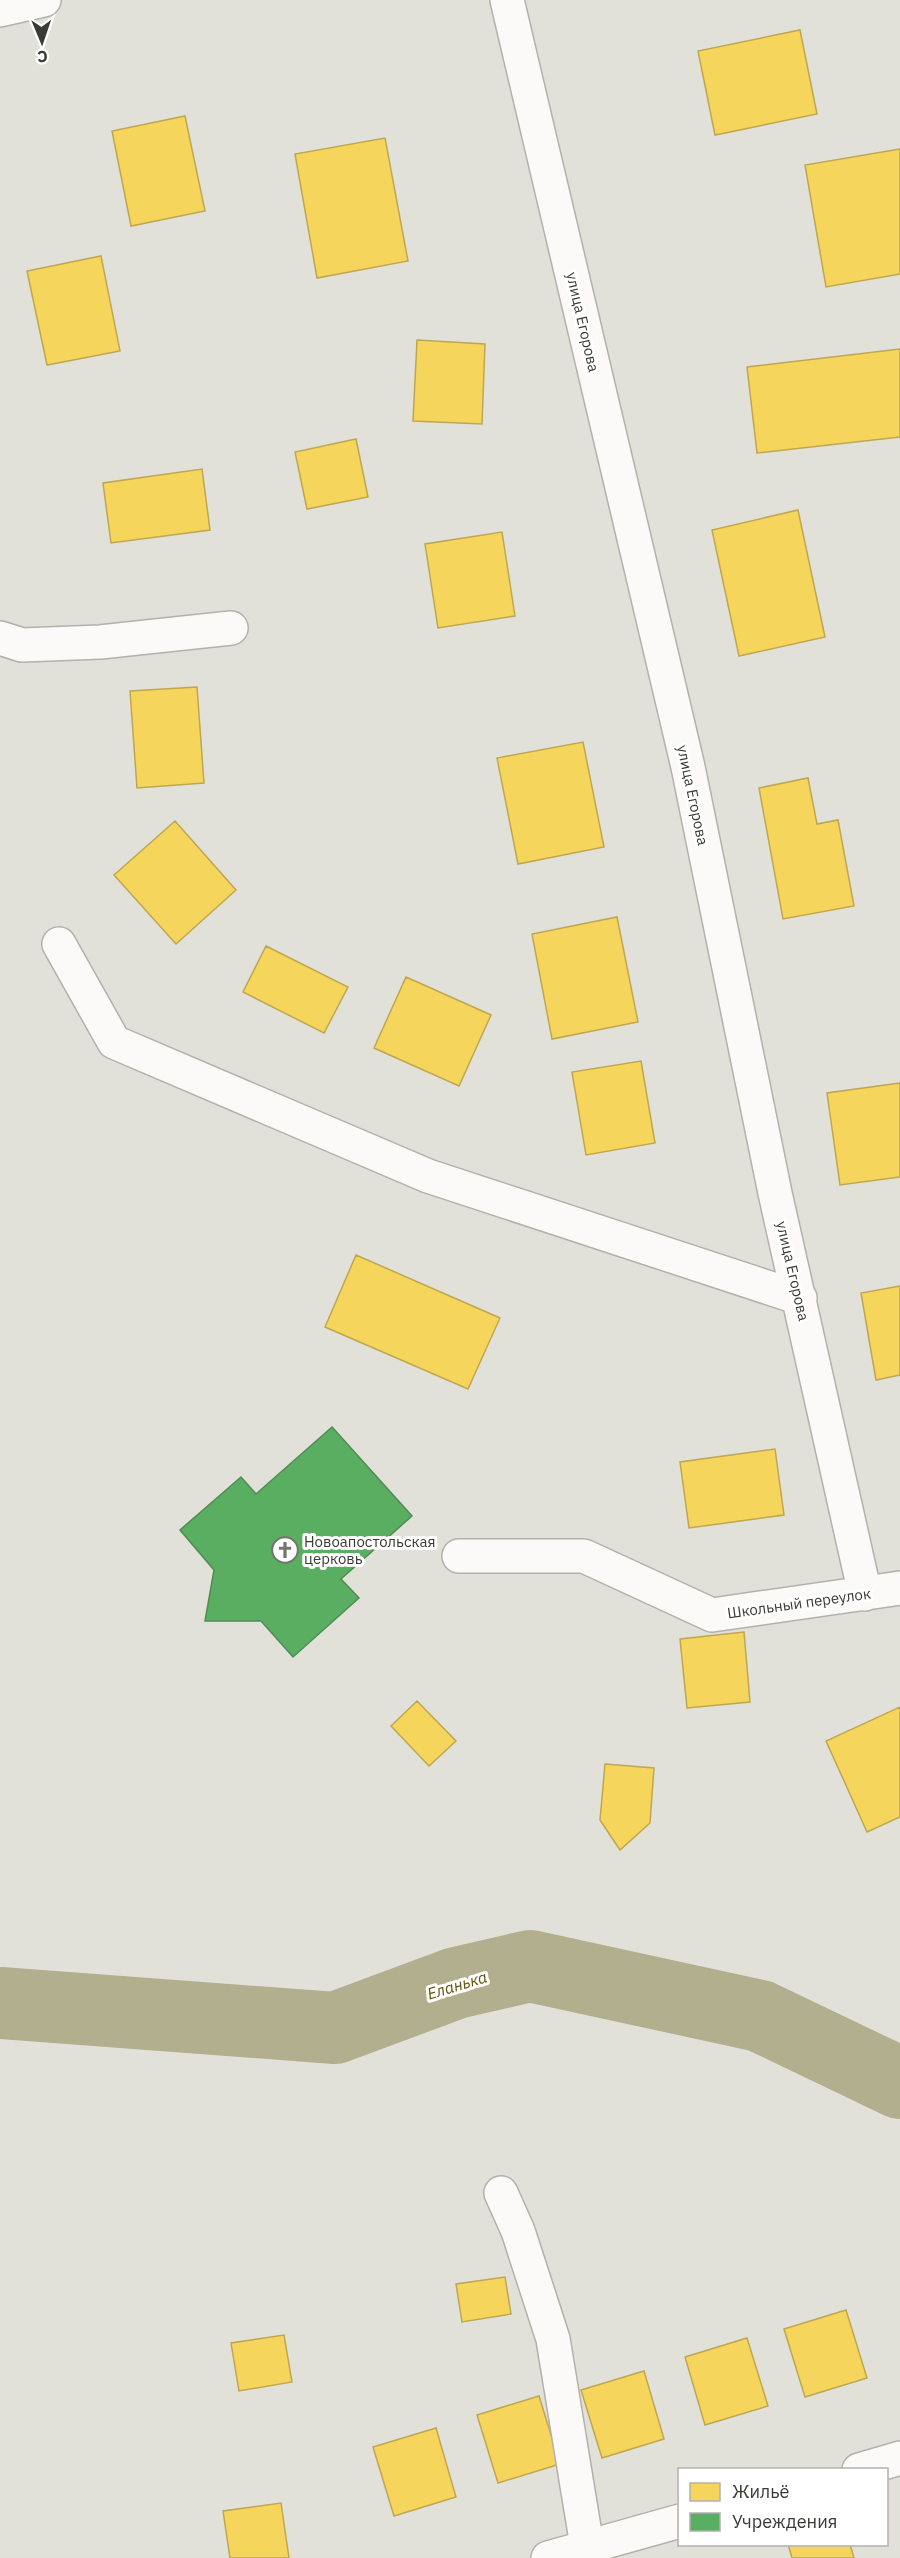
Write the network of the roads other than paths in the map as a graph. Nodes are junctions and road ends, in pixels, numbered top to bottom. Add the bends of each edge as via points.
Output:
1 (507, 0) edge
2 (231, 628) dead end
3 (0, 638) edge
4 (59, 944) dead end
5 (800, 1298) junction
6 (459, 1556) dead end
7 (900, 1588) edge
8 (865, 1594) junction
9 (501, 2193) dead end
10 (900, 2458) edge
11 (863, 2468) edge
12 (678, 2522) edge
13 (587, 2546) junction
14 (621, 2548) edge
15 (548, 2558) edge

1 - 5 street, улица Егорова via 688,767
2 - 3 street via 100,642 22,645
4 - 5 street via 114,1042 428,1176
5 - 8 street, улица Егорова
6 - 8 street, Школьный переулок via 584,1556 712,1615
7 - 8 street, Школьный переулок
9 - 13 street via 518,2231 553,2339
10 - 11 street
12 - 14 street
13 - 14 street
13 - 15 street

